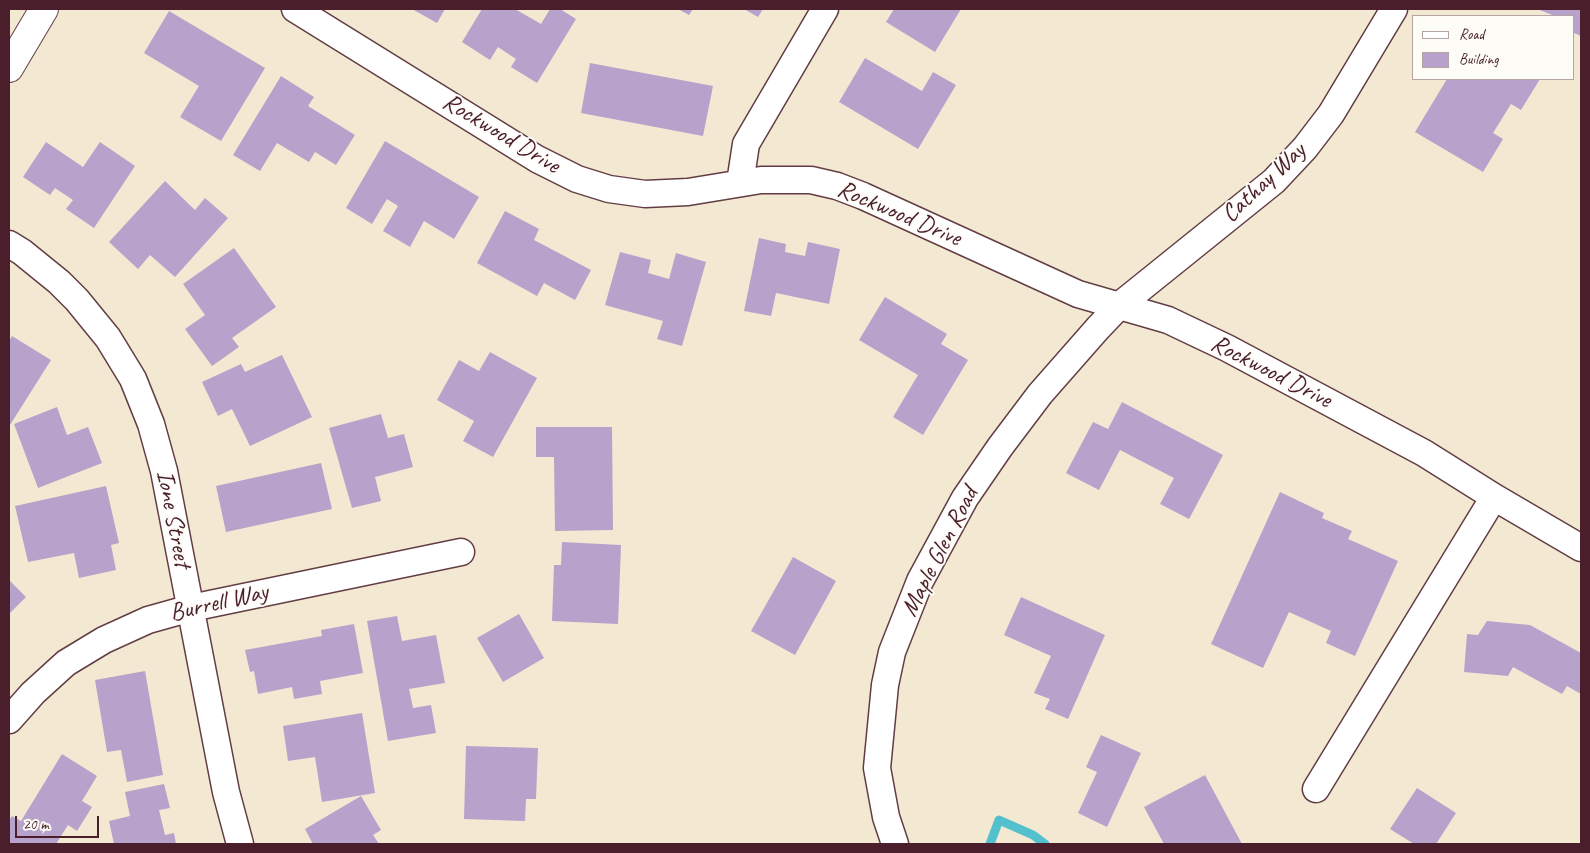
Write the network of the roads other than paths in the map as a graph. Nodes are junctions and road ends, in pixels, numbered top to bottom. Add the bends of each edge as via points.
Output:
1 (44, 9) edge
2 (295, 9) edge
3 (825, 9) edge
4 (1394, 9) edge
5 (9, 68) edge
6 (740, 183) junction
7 (9, 244) edge
8 (1120, 305) junction
9 (1494, 497) junction
10 (1581, 548) edge
11 (461, 552) dead end
12 (191, 608) junction
13 (9, 720) edge
14 (1316, 789) dead end
15 (240, 844) edge
16 (895, 844) edge

1 - 5 main road
2 - 6 street, Rockwood Drive via 537,159 577,178 608,189 645,194 688,192
3 - 6 street via 746,144
4 - 8 street, Cathay Way via 1331,114 1305,148 1274,181
6 - 8 street, Rockwood Drive via 811,180 837,186 1078,294
7 - 12 street, Ione Street via 77,300 108,338 132,379 152,424
8 - 9 street, Rockwood Drive via 1168,320 1227,348 1424,453
8 - 16 street, Maple Glen Road via 1040,394 1000,447 965,498 920,581 892,652 881,722 877,768 886,817
9 - 10 street, Rockwood Drive
9 - 14 street
11 - 12 street, Burrell Way
12 - 13 street, Burrell Way via 148,620 104,640 66,664 33,692
12 - 15 street, Ione Street via 226,792

